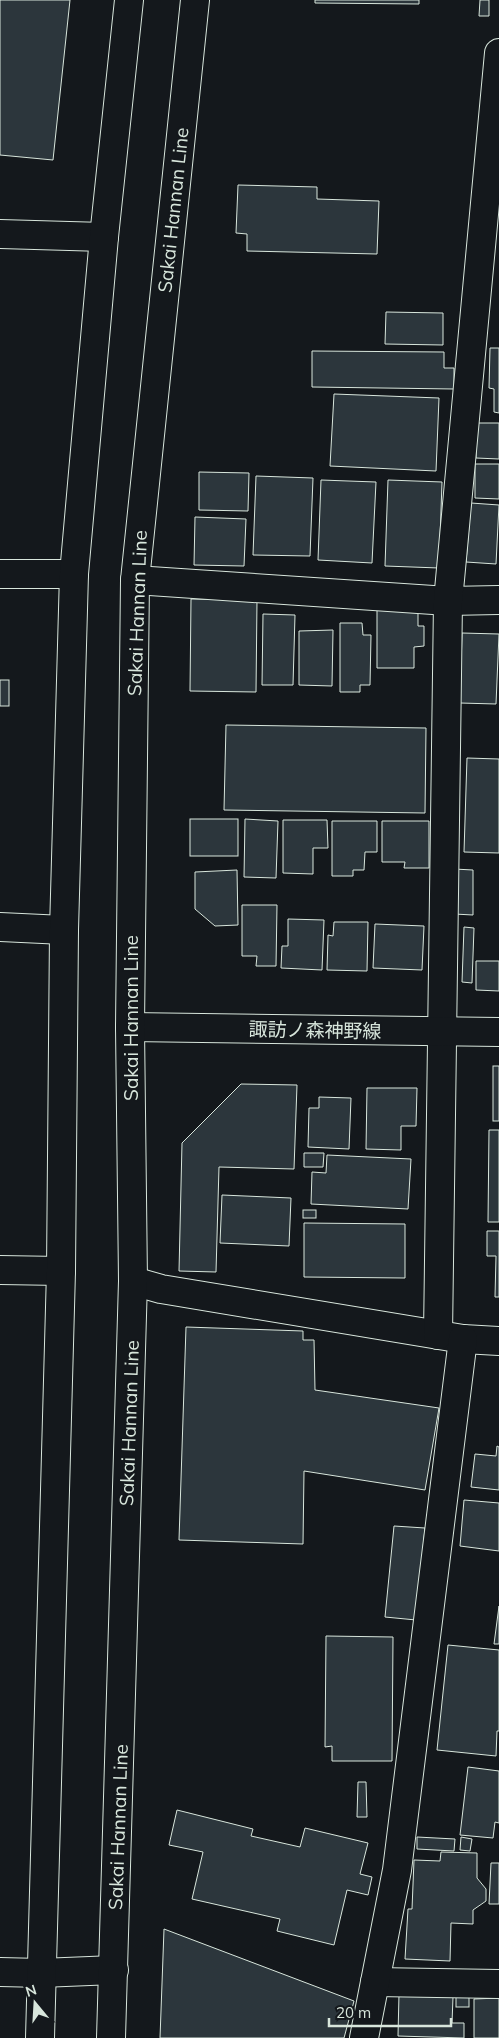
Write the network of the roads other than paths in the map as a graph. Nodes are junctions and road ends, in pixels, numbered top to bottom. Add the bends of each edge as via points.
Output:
1 (129, 0) edge
2 (195, 0) edge
3 (499, 53) edge
4 (0, 234) edge
5 (104, 237) junction
6 (0, 574) edge
7 (74, 574) junction
8 (135, 580) junction
9 (499, 600) edge
10 (448, 601) junction
11 (0, 927) edge
12 (64, 930) junction
13 (130, 1027) junction
14 (442, 1032) junction
15 (499, 1032) edge
16 (0, 1270) edge
17 (61, 1270) junction
18 (133, 1281) junction
19 (451, 1337) junction
20 (499, 1341) edge
21 (114, 1970) junction
22 (0, 1972) edge
23 (42, 1973) junction
24 (375, 1982) junction
25 (499, 1984) edge
26 (40, 2038) edge
27 (111, 2038) edge
28 (364, 2038) edge

1 - 5 main road
2 - 8 main road, Sakai Hannan Line
3 - 10 main road
4 - 5 main road
5 - 7 main road
6 - 7 main road
7 - 12 main road
8 - 10 main road
8 - 13 main road, Sakai Hannan Line
9 - 10 main road
10 - 14 main road
11 - 12 main road
12 - 17 main road
13 - 14 main road, 諏訪ノ森神野線
13 - 18 main road, Sakai Hannan Line
14 - 15 main road, 諏訪ノ森神野線
14 - 19 main road
16 - 17 main road
17 - 23 main road
18 - 19 main road via 161,1289
18 - 21 main road, Sakai Hannan Line
19 - 20 main road
19 - 24 main road via 397,1870
21 - 23 main road
21 - 27 main road, Sakai Hannan Line
22 - 23 main road
23 - 26 main road
24 - 25 main road
24 - 28 main road

